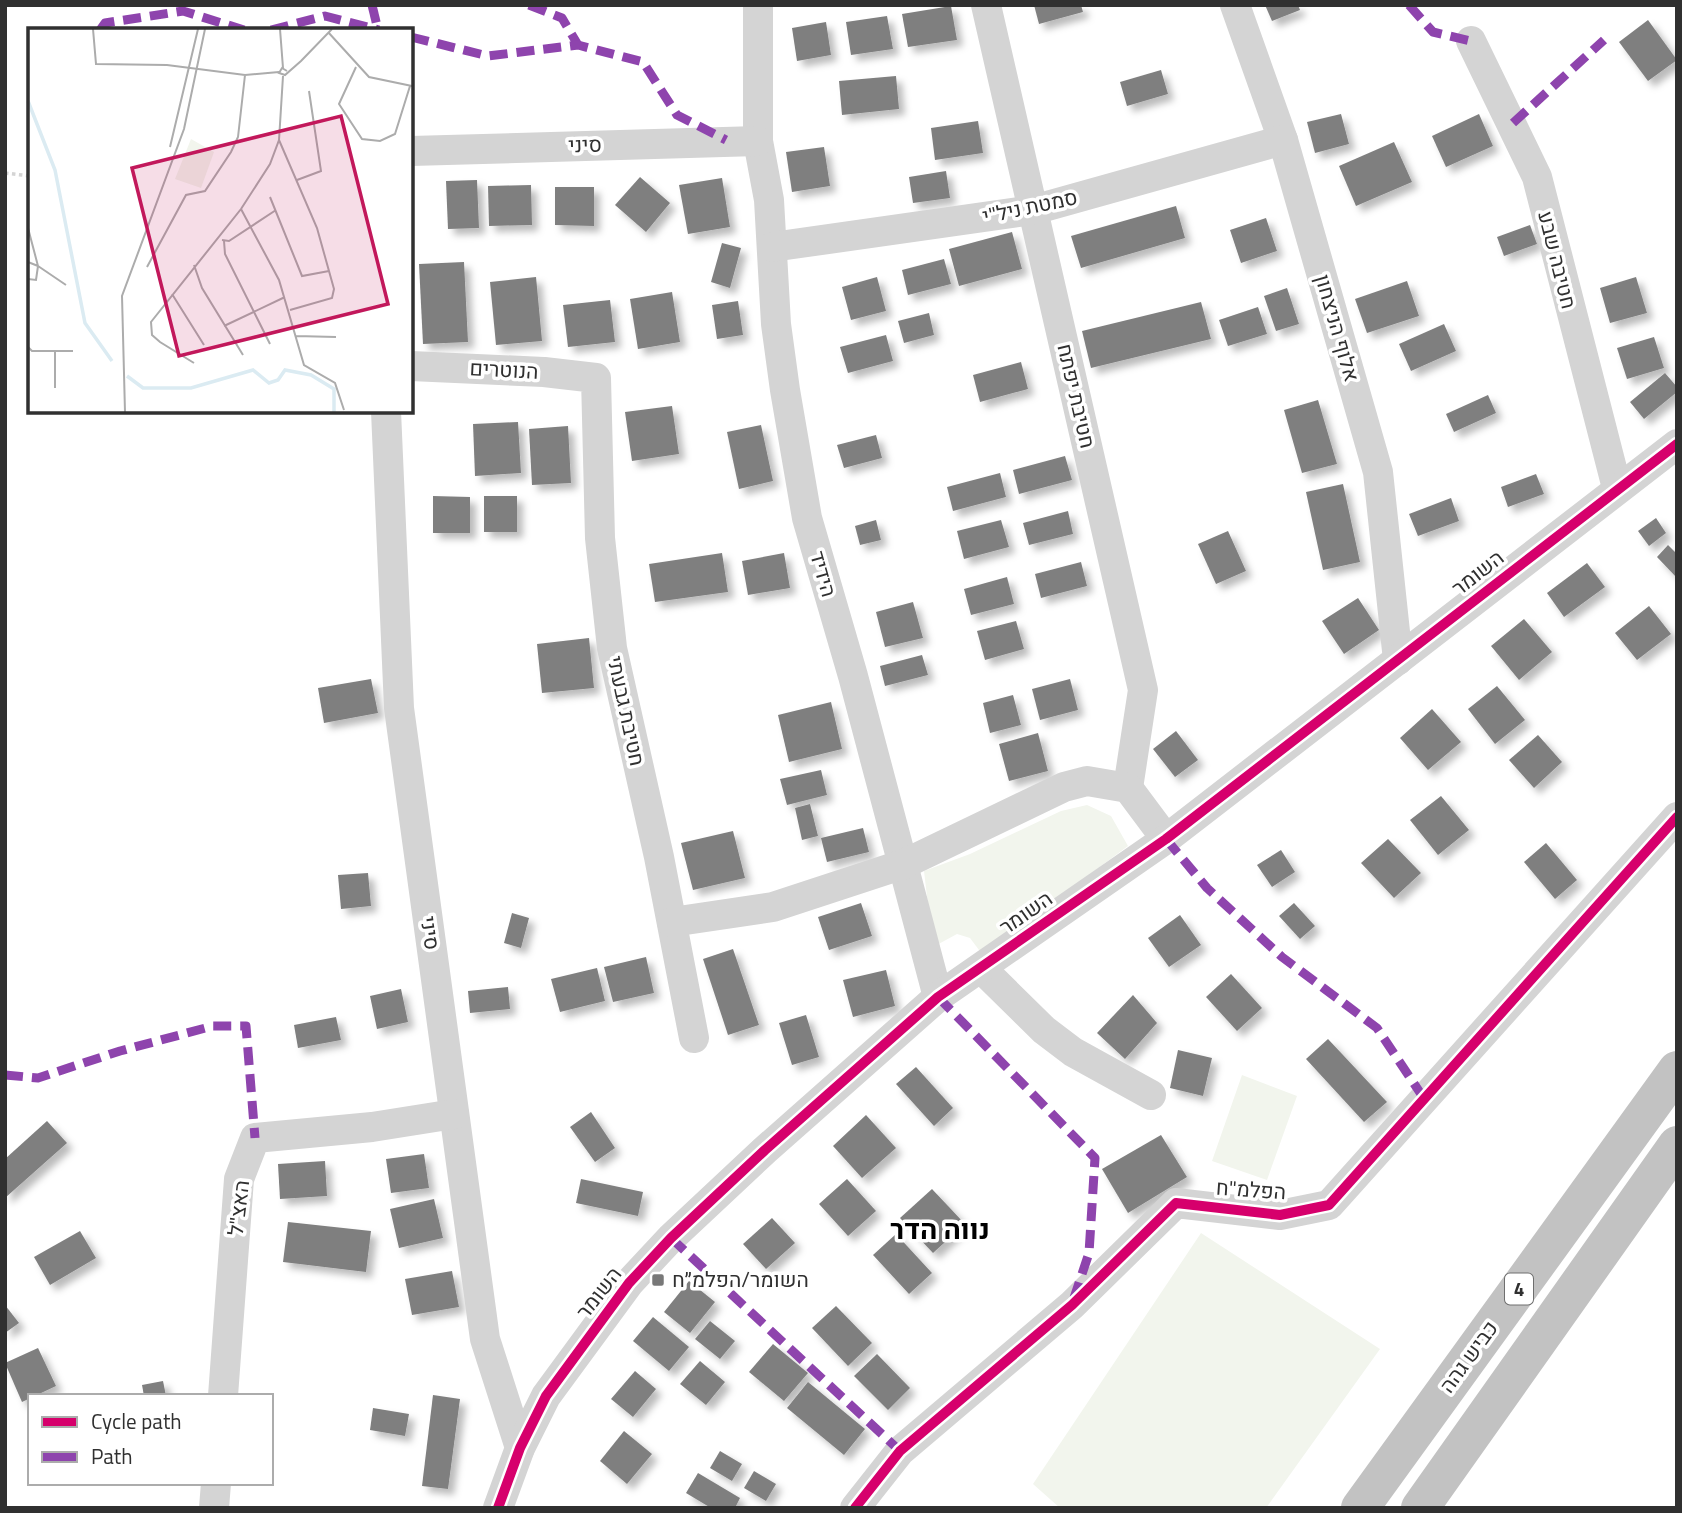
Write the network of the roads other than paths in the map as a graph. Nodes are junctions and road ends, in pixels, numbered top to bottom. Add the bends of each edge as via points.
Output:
1 (758, 5) edge
2 (986, 5) edge
3 (1235, 5) edge
4 (1471, 41) dead end
5 (1283, 140) junction
6 (758, 141) junction
7 (413, 151) edge
8 (1033, 210) junction
9 (772, 247) junction
10 (413, 366) edge
11 (596, 378) joint
12 (386, 413) edge
13 (1677, 444) edge
14 (1617, 488) junction
15 (1398, 660) junction
16 (1128, 788) junction
17 (1677, 817) edge
18 (1166, 838) junction
19 (904, 864) junction
20 (672, 922) junction
21 (981, 968) junction
22 (938, 998) junction
23 (694, 1038) dead end
24 (1677, 1070) edge
25 (1151, 1095) dead end
26 (454, 1114) junction
27 (1677, 1145) edge
28 (223, 1394) edge
29 (520, 1448) junction
30 (216, 1485) edge
31 (214, 1508) edge
32 (498, 1508) edge
33 (855, 1508) edge
34 (1360, 1508) edge
35 (1419, 1508) edge

1 - 6 street, הידיד
2 - 8 street, חטיבת יפתח
3 - 5 street, אלוף הניצחון
4 - 14 street, חטיבה שבע via 1537,177
5 - 8 street, סמטת ניל"י
5 - 15 street, אלוף הניצחון via 1378,472
6 - 7 street, סיני
6 - 9 street, הידיד
8 - 9 street, סמטת ניל"י
8 - 16 street, חטיבת יפתח via 1143,690
9 - 19 street, הידיד via 783,376 807,519
10 - 11 street, הנוטרים
11 - 20 street, חטיבת גבעתי via 600,538 612,648
12 - 26 street, סיני via 399,708
13 - 14 street, השומר
14 - 15 street, השומר
15 - 18 street, השומר
16 - 18 street
16 - 19 street via 1087,781 1063,788
17 - 33 street, הפלמ"ח via 1329,1205 1280,1215 1176,1203 1072,1305 900,1451
18 - 21 street, השומר
19 - 20 street via 773,907
19 - 22 street, הידיד
20 - 23 street, חטיבת גבעתי
21 - 22 street, השומר
21 - 25 street via 1073,1052
22 - 29 street, השומר via 765,1150 629,1283 554,1386
24 - 34 highway, כביש גהה / 4
26 - 28 street, האצ"ל via 255,1138 239,1179
26 - 29 street, סיני via 485,1339
27 - 35 highway, 4
29 - 32 street, השומר
30 - 31 street

